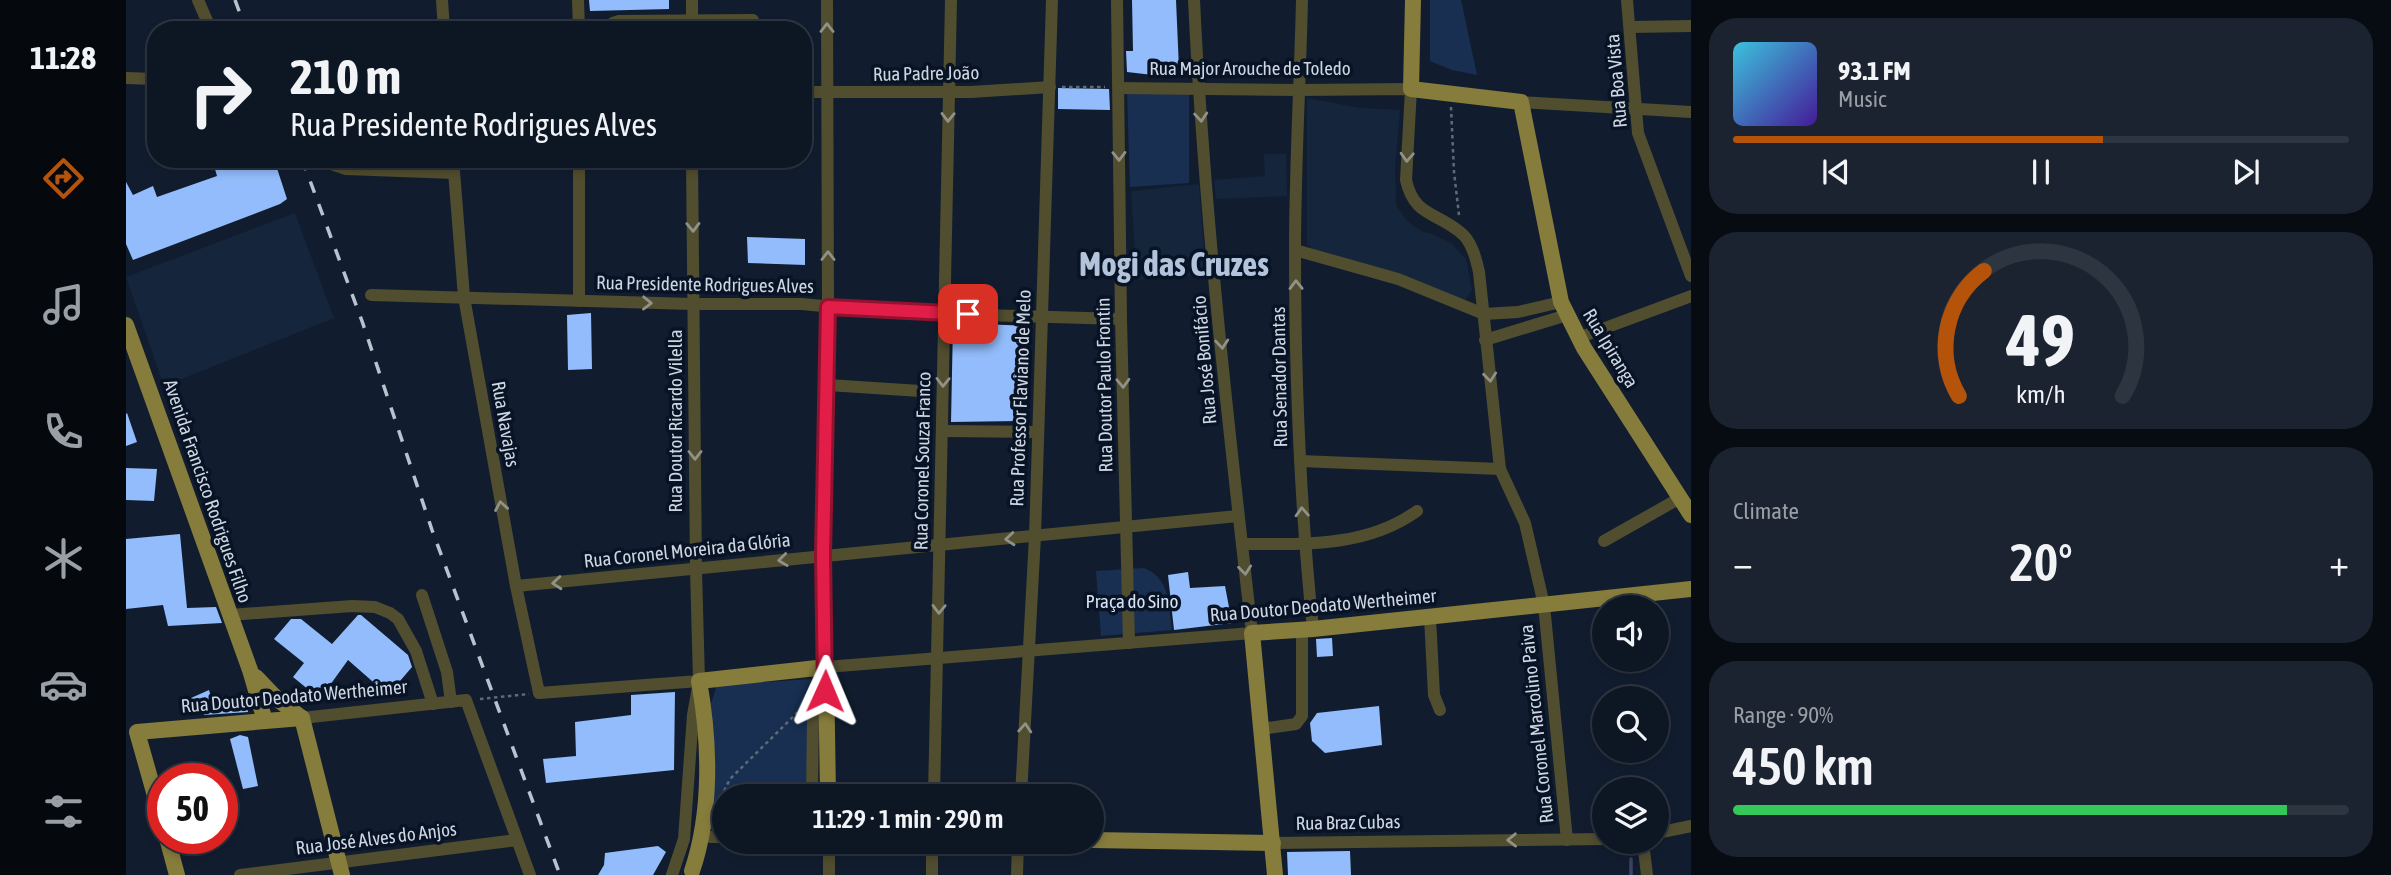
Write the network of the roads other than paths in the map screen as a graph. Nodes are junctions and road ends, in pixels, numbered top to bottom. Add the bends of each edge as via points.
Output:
1 (198, 0) edge
2 (442, 0) edge
3 (578, 0) edge
4 (692, 0) edge
5 (827, 0) edge
6 (951, 0) edge
7 (1052, 0) edge
8 (1117, 0) edge
9 (1194, 0) edge
10 (1302, 0) edge
11 (1413, 0) edge
12 (1627, 0) edge
13 (753, 20) dead end
14 (207, 21) edge
15 (443, 21) edge
16 (579, 21) edge
17 (692, 21) edge
18 (738, 21) edge
19 (1691, 26) edge
20 (1631, 27) junction
21 (1412, 54) junction
22 (126, 78) edge
23 (147, 79) edge
24 (1049, 87) junction
25 (1119, 88) junction
26 (1198, 89) junction
27 (1411, 89) junction
28 (1300, 90) junction
29 (812, 92) edge
30 (828, 93) junction
31 (948, 93) junction
32 (1451, 95) junction
33 (1521, 102) junction
34 (1636, 109) junction
35 (1691, 112) edge
36 (338, 168) edge
37 (454, 168) edge
38 (579, 168) edge
39 (692, 168) edge
40 (454, 173) junction
41 (1295, 250) junction
42 (1479, 272) junction
43 (1691, 276) edge
44 (372, 295) dead end
45 (1691, 296) edge
46 (464, 298) junction
47 (579, 301) junction
48 (694, 304) junction
49 (1468, 306) junction
50 (828, 307) junction
51 (1564, 308) junction
52 (944, 314) junction
53 (1484, 314) junction
54 (1042, 316) junction
55 (1121, 319) junction
56 (126, 325) edge
57 (1578, 338) junction
58 (1485, 340) junction
59 (828, 385) junction
60 (920, 391) dead end
61 (943, 431) junction
62 (1037, 432) junction
63 (1300, 461) junction
64 (1500, 469) junction
65 (1680, 498) junction
66 (1417, 512) dead end
67 (1691, 515) edge
68 (1238, 516) junction
69 (1127, 528) junction
70 (1035, 536) junction
71 (1604, 541) dead end
72 (1242, 544) junction
73 (1304, 544) junction
74 (939, 545) junction
75 (823, 555) junction
76 (695, 570) junction
77 (516, 586) junction
78 (1691, 589) edge
79 (422, 595) dead end
80 (1544, 605) junction
81 (230, 615) junction
82 (1430, 617) junction
83 (1307, 630) junction
84 (1252, 633) junction
85 (1129, 643) junction
86 (1030, 651) junction
87 (938, 659) junction
88 (826, 667) junction
89 (250, 670) junction
90 (699, 681) junction
91 (825, 691) junction
92 (539, 693) joint
93 (452, 702) junction
94 (433, 704) junction
95 (1440, 710) dead end
96 (302, 718) junction
97 (265, 721) junction
98 (1261, 729) junction
99 (131, 732) edge
100 (147, 778) edge
101 (812, 784) edge
102 (828, 784) edge
103 (933, 784) edge
104 (1022, 784) edge
105 (1691, 826) edge
106 (1669, 831) edge
107 (709, 836) dead end
108 (712, 836) edge
109 (1592, 839) edge
110 (517, 840) junction
111 (1104, 840) edge
112 (1567, 840) junction
113 (1273, 844) junction
114 (171, 854) edge
115 (829, 854) edge
116 (932, 854) edge
117 (1018, 854) edge
118 (1644, 854) edge
119 (340, 869) edge
120 (692, 871) dead end
121 (177, 875) edge
122 (240, 875) edge
123 (530, 875) edge
124 (672, 875) edge
125 (829, 875) edge
126 (932, 875) edge
127 (1017, 875) edge
128 (1275, 875) edge
129 (1647, 875) edge

1 - 14 street
2 - 15 street
3 - 16 street
4 - 17 street
30 -> 5 street
6 - 31 street, Rua Coronel Souza Franco
7 - 24 street, Rua Professor Flaviano de Melo
8 - 25 street, Rua Doutor Paulo Frontin
9 - 26 street, Rua José Bonifácio
10 - 28 street, Rua Senador Dantas
11 - 21 main road
12 - 20 street, Rua Boa Vista
13 - 18 street
19 - 20 street
20 - 34 street, Rua Boa Vista
21 - 27 main road
21 - 32 main road, Rua Major Arouche de Toledo via 1424,83
22 - 23 street
24 - 31 street, Rua Padre João
24 - 54 street, Rua Professor Flaviano de Melo
25 - 26 street, Rua Major Arouche de Toledo
25 -> 55 street, Rua Doutor Paulo Frontin
26 - 28 street, Rua Major Arouche de Toledo
26 -> 68 street, Rua José Bonifácio
27 - 28 street, Rua Major Arouche de Toledo
27 - 32 main road, Rua Major Arouche de Toledo
27 -> 42 street, Rua Coronel Marcolino Paiva via 1409,191 1425,213 1461,232
28 - 41 street, Rua Senador Dantas
29 - 30 street, Rua Padre João
30 - 31 street, Rua Padre João
50 -> 30 street
31 -> 52 street, Rua Coronel Souza Franco
32 - 33 main road, Rua Major Arouche de Toledo
33 - 34 street, Rua Major Arouche de Toledo
33 - 51 main road, Rua Ipiranga
34 - 35 street, Rua Major Arouche de Toledo
34 - 43 street, Rua Boa Vista via 1642,144
36 - 40 street
37 - 40 street, Rua Navajas
38 - 47 street
39 -> 48 street, Rua Doutor Ricardo Vilella
40 - 46 street, Rua Navajas
41 - 49 street via 1398,279
63 -> 41 street, Rua Senador Dantas
42 - 49 street
42 - 53 street, Rua Coronel Marcolino Paiva
44 - 46 street, Rua Presidente Rodrigues Alves
45 - 57 street
46 - 47 street, Rua Presidente Rodrigues Alves
77 -> 46 street, Rua Navajas
47 -> 48 street, Rua Presidente Rodrigues Alves
48 - 50 street, Rua Presidente Rodrigues Alves
48 -> 76 street, Rua Doutor Ricardo Vilella
49 - 53 street
50 - 52 street, Rua Presidente Rodrigues Alves
50 - 59 street
51 - 53 street
51 - 57 main road, Rua Ipiranga
51 - 58 street
52 - 54 street, Rua Presidente Rodrigues Alves
52 -> 61 street, Rua Coronel Souza Franco
53 - 58 street, Rua Coronel Marcolino Paiva
54 - 55 street, Rua Presidente Rodrigues Alves
54 - 62 street, Rua Professor Flaviano de Melo
55 -> 69 street, Rua Doutor Paulo Frontin
56 - 81 main road, Avenida Francisco Rodrigues Filho
57 - 65 main road, Rua Ipiranga
58 -> 64 street, Rua Coronel Marcolino Paiva
59 - 60 street
59 - 75 street
61 - 62 street
61 - 74 street, Rua Coronel Souza Franco
62 - 70 street, Rua Professor Flaviano de Melo
63 - 64 street
73 -> 63 street, Rua Senador Dantas
64 - 80 street, Rua Coronel Marcolino Paiva via 1525,523
65 - 67 main road, Rua Ipiranga
65 - 71 street
66 - 73 street via 1377,533
68 - 69 street, Rua Coronel Moreira da Glória
68 - 72 street, Rua José Bonifácio
69 - 70 street, Rua Coronel Moreira da Glória
69 - 85 street, Rua Doutor Paulo Frontin
70 -> 74 street, Rua Coronel Moreira da Glória
70 - 86 street, Rua Professor Flaviano de Melo
72 - 73 street
72 -> 84 street, Rua José Bonifácio
73 - 83 street, Rua Senador Dantas
74 - 75 street, Rua Coronel Moreira da Glória
74 -> 87 street, Rua Coronel Souza Franco
75 -> 76 street, Rua Coronel Moreira da Glória
75 - 88 street
76 -> 77 street, Rua Coronel Moreira da Glória
76 - 90 street, Rua Doutor Ricardo Vilella
77 - 92 street, Rua Navajas
78 - 80 main road, Rua Doutor Deodato Wertheimer
79 - 93 street
80 - 82 main road, Rua Doutor Deodato Wertheimer
80 - 112 street, Rua Coronel Marcolino Paiva
81 - 89 main road, Avenida Francisco Rodrigues Filho
81 - 94 street via 352,606 390,613 416,651
82 - 83 main road, Rua Doutor Deodato Wertheimer
82 - 95 street via 1434,695
83 - 84 main road, Rua Doutor Deodato Wertheimer
83 - 98 street, Rua Senador Dantas via 1300,721
84 - 85 street, Rua Doutor Deodato Wertheimer
84 - 98 main road
85 - 86 street, Rua Doutor Deodato Wertheimer
86 - 87 street, Rua Doutor Deodato Wertheimer
104 -> 86 street, Rua Professor Flaviano de Melo
87 - 88 street, Rua Doutor Deodato Wertheimer
87 - 103 street, Rua Coronel Souza Franco
88 - 90 main road, Rua Doutor Deodato Wertheimer
88 - 91 main road
89 - 96 main road, Avenida Francisco Rodrigues Filho
89 - 97 main road, Avenida Francisco Rodrigues Filho
90 - 92 street, Rua Doutor Deodato Wertheimer
90 - 120 main road via 706,761 702,824
90 - 124 street, Rua Doutor Ricardo Vilella via 692,715 684,839
91 - 101 street via 813,719
91 - 102 main road
93 - 94 street, Rua Doutor Deodato Wertheimer
93 - 110 street, Rua Doutor Deodato Wertheimer via 466,700
94 - 96 street, Rua Doutor Deodato Wertheimer
96 - 97 main road, Rua Doutor Deodato Wertheimer
96 - 119 main road
97 - 99 main road, Rua Doutor Deodato Wertheimer
98 - 113 main road
99 - 100 main road
105 - 106 street
107 - 108 street
109 - 112 street, Rua Braz Cubas
110 - 119 street, Rua José Alves do Anjos
110 - 123 street
111 - 113 main road, Rua Braz Cubas
112 -> 113 street, Rua Braz Cubas
113 - 128 main road
114 - 121 main road
115 - 125 street
116 - 126 street
117 - 127 street
118 - 129 street
119 - 122 street, Rua José Alves do Anjos

